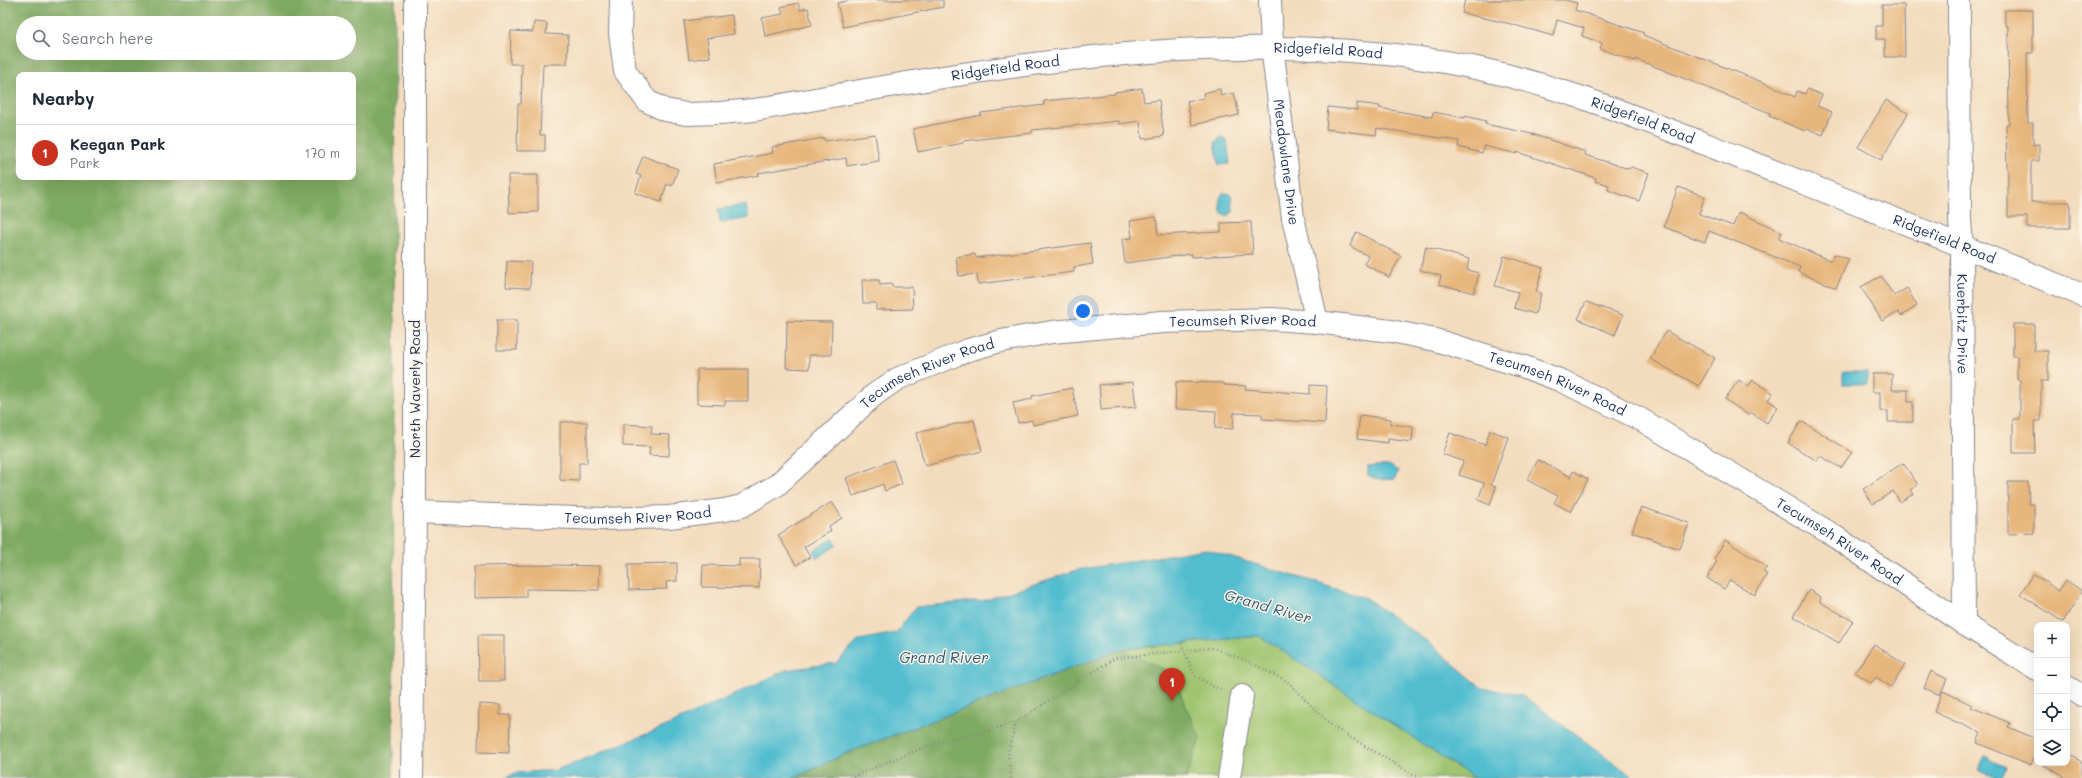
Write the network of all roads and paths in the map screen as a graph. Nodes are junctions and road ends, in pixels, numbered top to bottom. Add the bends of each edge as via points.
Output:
1 (415, 0) edge
2 (621, 0) edge
3 (1270, 0) edge
4 (1959, 0) edge
5 (1272, 46) junction
6 (1962, 245) junction
7 (2082, 295) edge
8 (1317, 322) junction
9 (415, 512) junction
10 (1964, 624) junction
11 (1181, 644) dead end
12 (1184, 650) junction
13 (2034, 667) edge
14 (2070, 689) edge
15 (1242, 696) joint
16 (2082, 696) edge
17 (1016, 722) junction
18 (412, 778) edge
19 (849, 778) edge
20 (1011, 778) edge
21 (1229, 778) edge
22 (1419, 778) edge

1 - 9 street, North Waverly Road
2 - 5 street, Ridgefield Road via 620,33 625,71 647,101 665,110 686,114 754,110 980,71 1065,60 1209,47
3 - 5 street, Meadowlane Drive
4 - 6 street, Kuerbitz Drive
5 - 6 street, Ridgefield Road via 1422,58 1497,72 1653,123
5 - 8 street, Meadowlane Drive via 1293,218
6 - 7 street, Ridgefield Road
6 - 10 street, Kuerbitz Drive
8 - 9 street, Tecumseh River Road via 1271,319 1162,322 1052,332 968,350 897,379 874,395 778,485 742,506 725,510 669,517 602,519
8 - 10 street, Tecumseh River Road via 1391,331 1435,340 1562,381 1640,420 1828,532
9 - 18 street, North Waverly Road
10 - 13 street, Tecumseh River Road
11 - 12 path
12 - 15 path via 1194,675 1214,687
12 - 17 path via 1115,658
12 - 22 path via 1213,648 1287,681 1333,727
14 - 16 street
15 - 21 street
17 - 19 path via 930,745
17 - 20 path via 1008,752

